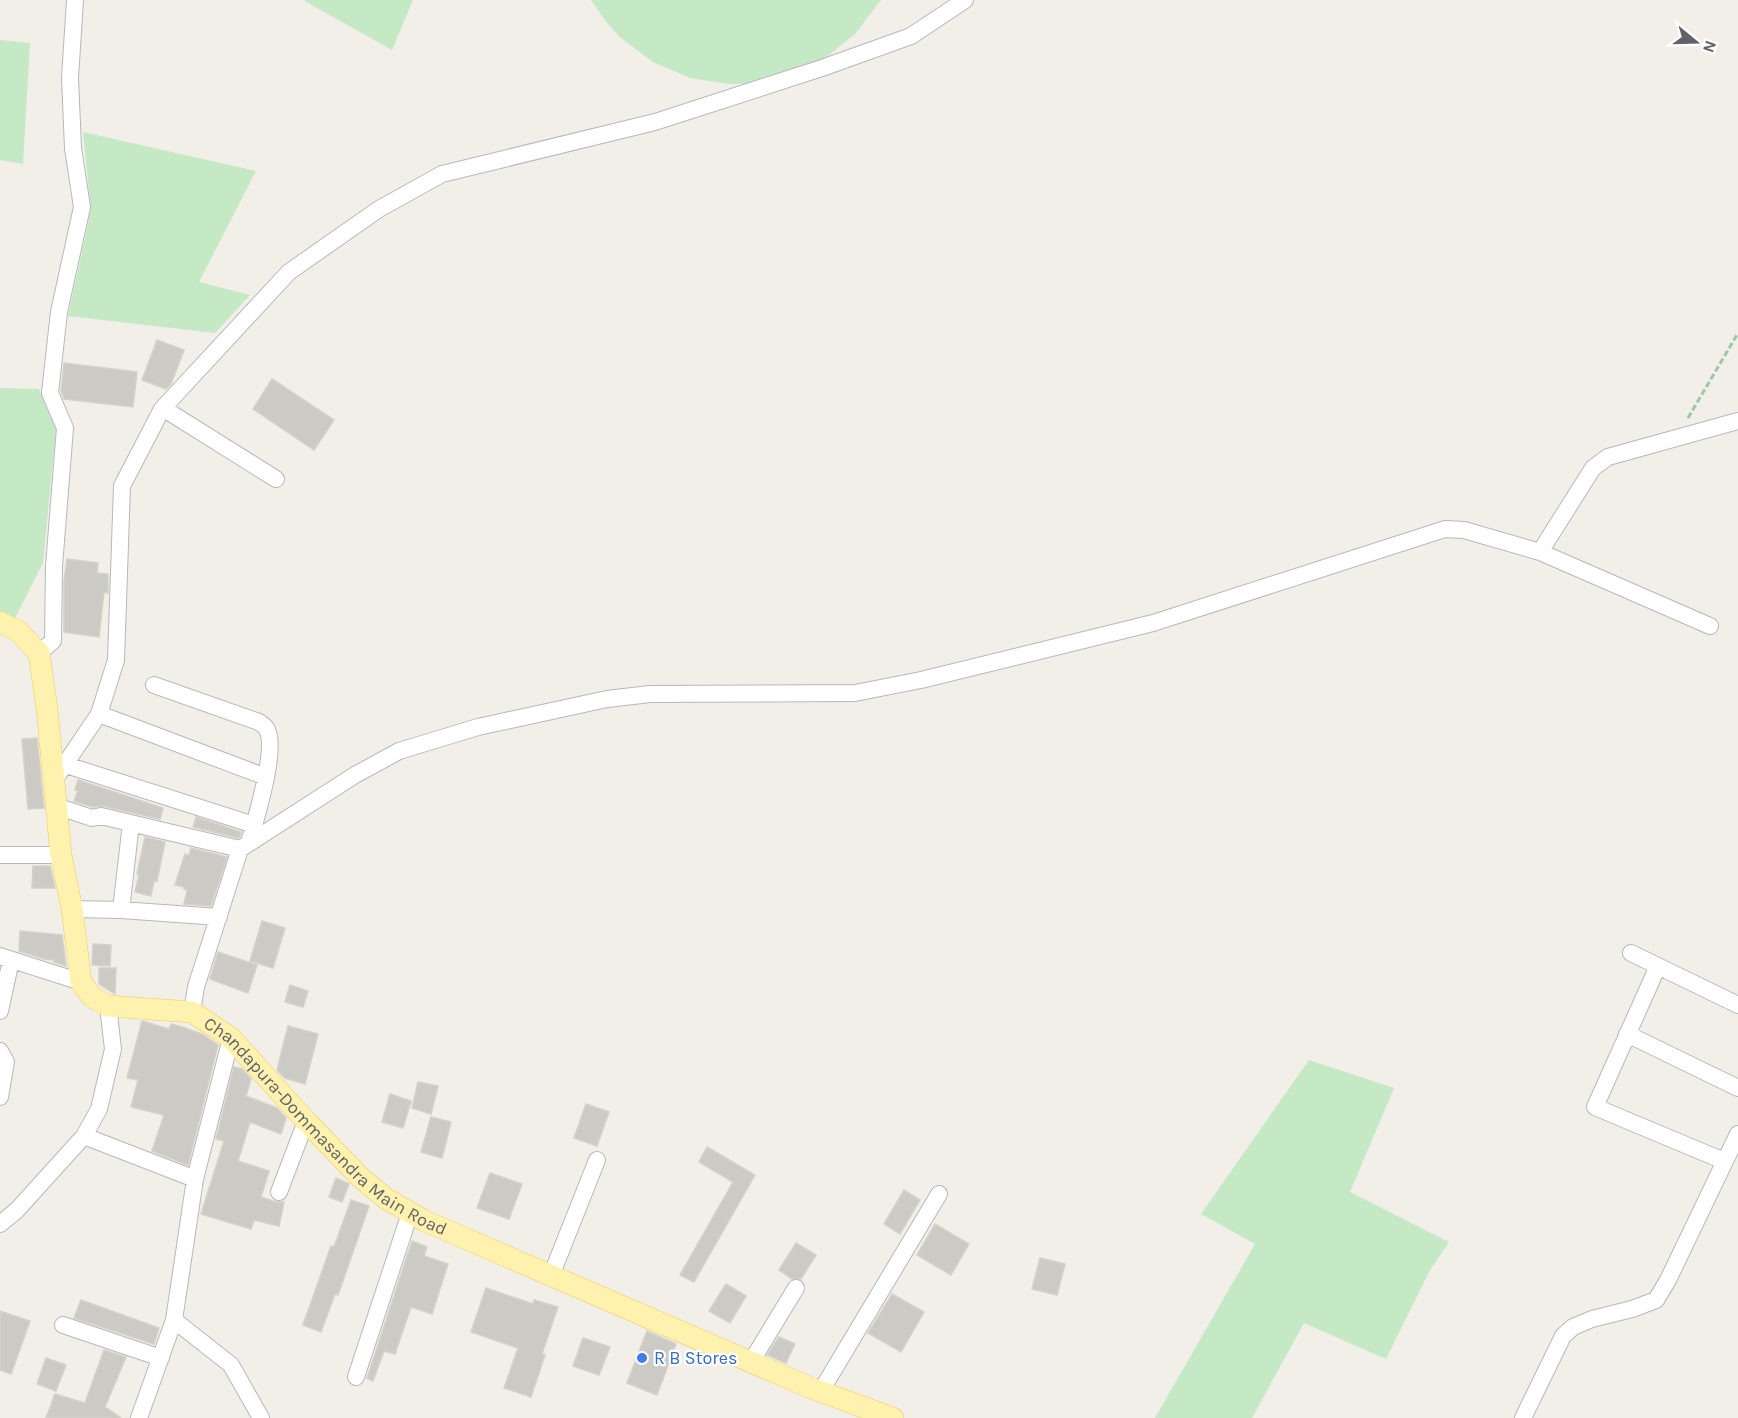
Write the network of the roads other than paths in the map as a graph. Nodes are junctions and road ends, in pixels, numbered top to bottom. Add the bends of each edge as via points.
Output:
1 (75, 0) edge
2 (965, 0) edge
3 (162, 409) junction
4 (1738, 421) edge
5 (276, 479) dead end
6 (1540, 552) junction
7 (0, 622) edge
8 (1710, 626) dead end
9 (39, 653) junction
10 (154, 685) dead end
11 (99, 714) junction
12 (66, 765) junction
13 (266, 777) junction
14 (53, 782) junction
15 (56, 806) junction
16 (131, 823) junction
17 (254, 825) junction
18 (244, 846) junction
19 (0, 855) edge
20 (61, 855) junction
21 (72, 909) junction
22 (121, 910) junction
23 (219, 917) junction
24 (1631, 953) dead end
25 (5, 958) edge
26 (1658, 966) junction
27 (81, 982) junction
28 (1738, 1005) edge
29 (108, 1006) junction
30 (0, 1011) edge
31 (192, 1012) junction
32 (1627, 1034) junction
33 (231, 1038) junction
34 (0, 1051) edge
35 (1738, 1088) edge
36 (0, 1097) edge
37 (306, 1121) junction
38 (1738, 1134) edge
39 (84, 1136) junction
40 (597, 1160) dead end
41 (1724, 1161) junction
42 (195, 1179) junction
43 (279, 1192) dead end
44 (939, 1194) dead end
45 (410, 1213) junction
46 (0, 1224) edge
47 (552, 1276) junction
48 (796, 1288) dead end
49 (174, 1320) junction
50 (63, 1325) dead end
51 (161, 1358) junction
52 (751, 1362) junction
53 (356, 1377) dead end
54 (821, 1391) junction
55 (139, 1418) edge
56 (261, 1418) edge
57 (893, 1418) edge
58 (1523, 1418) edge

1 - 9 street via 70,78 82,207 59,312 50,393 65,428 54,566 53,641
2 - 3 street via 911,36 822,68 654,122 442,174 379,209 289,272
3 - 5 street
3 - 11 street via 122,486 116,660
4 - 6 street via 1608,457 1593,468
6 - 8 street
6 - 18 street via 1464,530 1445,529 1153,623 921,680 855,693 650,693 477,727 399,751
7 - 9 main road via 18,632
9 - 14 main road
10 - 13 street via 259,722 267,729 270,740
11 - 12 street
11 - 13 street
12 - 14 street
12 - 17 street
13 - 17 street
14 - 15 main road
15 - 16 street via 92,818 100,816
15 - 20 main road
16 - 18 street
16 - 22 street
17 - 18 street
18 - 23 street
19 - 20 street
20 - 21 main road
21 - 22 street
21 - 27 main road
22 - 23 street
23 - 31 street
24 - 26 street
25 - 27 street
25 - 30 street
26 - 28 street
26 - 32 street
27 - 29 main road via 92,997
29 - 31 main road, Chandapura-Dommasandra Main Road
29 - 39 street via 112,1056 99,1108
31 - 33 main road, Chandapura-Dommasandra Main Road
32 - 35 street
32 - 41 street via 1595,1107
33 - 37 main road, Chandapura-Dommasandra Main Road
33 - 42 street
34 - 36 street via 6,1062
37 - 43 street
37 - 45 main road, Chandapura-Dommasandra Main Road via 377,1191
38 - 41 street
39 - 42 street
39 - 46 street
40 - 47 street
41 - 58 street via 1656,1300 1573,1327 1563,1336
42 - 49 street
44 - 54 street
45 - 47 main road, Chandapura-Dommasandra Main Road
45 - 53 street
47 - 52 main road, Chandapura-Dommasandra Main Road
48 - 52 street
49 - 51 street
49 - 56 street via 231,1365
50 - 51 street
51 - 55 street
52 - 54 main road, Chandapura-Dommasandra Main Road
54 - 57 main road, Chandapura-Dommasandra Main Road

